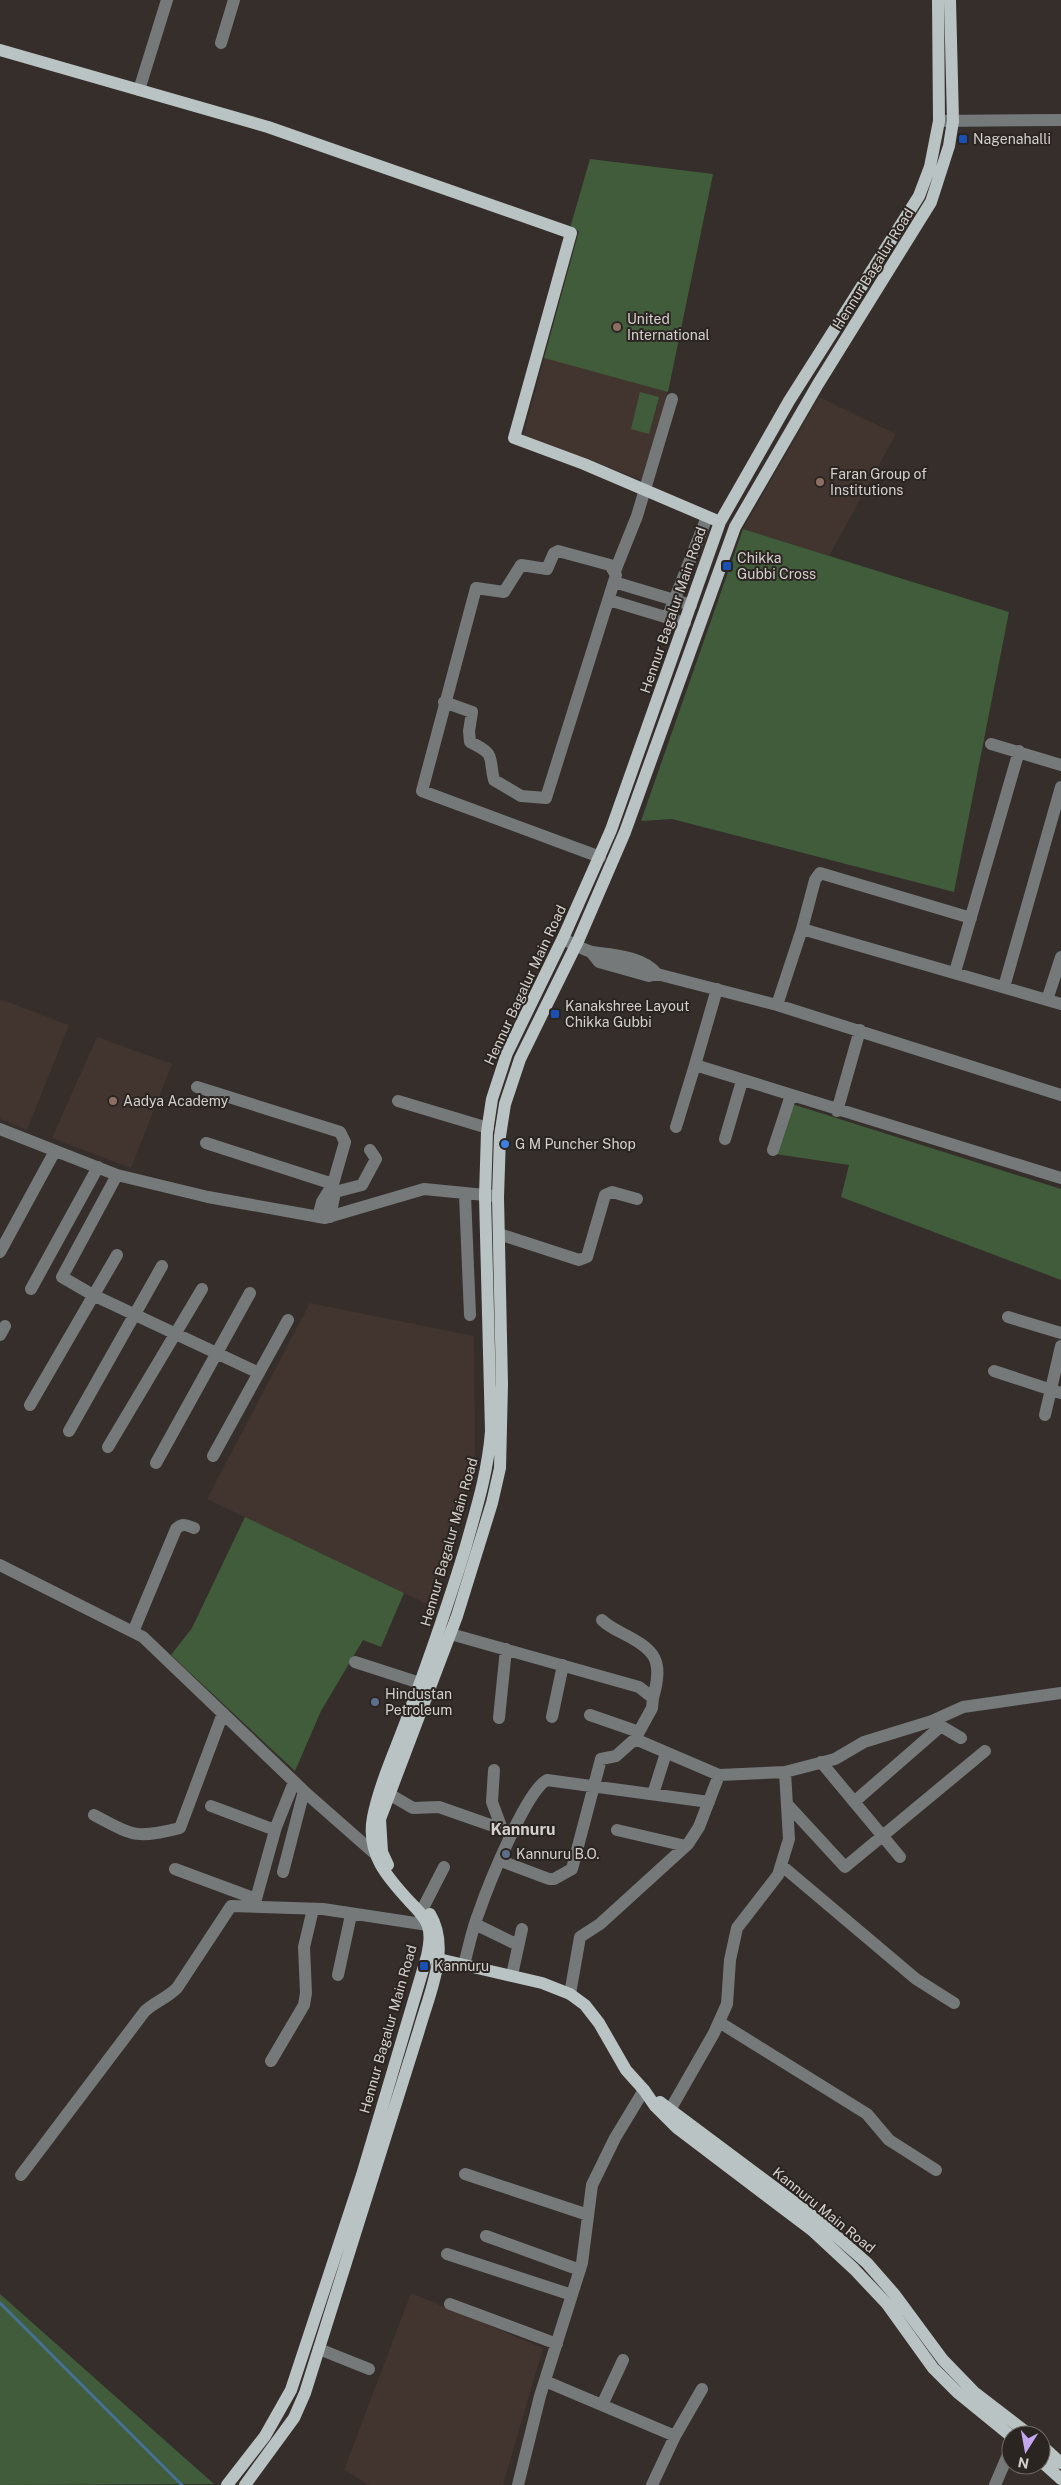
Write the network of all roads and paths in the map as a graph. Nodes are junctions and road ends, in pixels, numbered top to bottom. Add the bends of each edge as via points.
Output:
1 (167, 0) edge
2 (234, 0) edge
3 (938, 0) edge
4 (950, 0) edge
5 (221, 43) dead end
6 (0, 50) edge
7 (140, 90) junction
8 (1061, 120) edge
9 (939, 121) junction
10 (953, 121) junction
11 (672, 399) dead end
12 (645, 490) junction
13 (706, 517) junction
14 (720, 522) junction
15 (735, 527) junction
16 (614, 576) junction
17 (675, 599) junction
18 (608, 600) junction
19 (691, 605) junction
20 (668, 616) junction
21 (685, 623) junction
22 (444, 702) junction
23 (992, 744) dead end
24 (1019, 752) junction
25 (1061, 764) edge
26 (1061, 787) edge
27 (600, 857) junction
28 (971, 918) junction
29 (802, 928) junction
30 (563, 939) junction
31 (576, 945) junction
32 (1061, 957) edge
33 (955, 972) junction
34 (1004, 987) junction
35 (717, 988) junction
36 (1047, 1000) junction
37 (1061, 1004) edge
38 (777, 1005) junction
39 (860, 1030) junction
40 (695, 1065) junction
41 (742, 1081) junction
42 (196, 1087) dead end
43 (1061, 1094) edge
44 (791, 1095) junction
45 (398, 1101) dead end
46 (837, 1111) junction
47 (676, 1127) dead end
48 (488, 1128) junction
49 (0, 1129) edge
50 (725, 1139) dead end
51 (206, 1143) dead end
52 (370, 1150) dead end
53 (773, 1150) dead end
54 (55, 1151) junction
55 (98, 1168) junction
56 (117, 1175) junction
57 (1061, 1178) edge
58 (334, 1188) junction
59 (465, 1195) junction
60 (492, 1196) junction
61 (637, 1199) dead end
62 (324, 1217) junction
63 (499, 1234) junction
64 (0, 1252) edge
65 (117, 1255) dead end
66 (162, 1266) dead end
67 (31, 1289) dead end
68 (202, 1289) dead end
69 (250, 1293) dead end
70 (93, 1295) junction
71 (134, 1314) junction
72 (470, 1314) dead end
73 (1008, 1317) dead end
74 (288, 1320) dead end
75 (176, 1334) junction
76 (1061, 1334) edge
77 (1061, 1346) edge
78 (218, 1352) junction
79 (994, 1371) dead end
80 (259, 1373) junction
81 (1055, 1391) edge
82 (30, 1405) dead end
83 (1045, 1415) dead end
84 (69, 1431) dead end
85 (108, 1447) dead end
86 (213, 1456) dead end
87 (156, 1463) dead end
88 (194, 1528) dead end
89 (0, 1565) edge
90 (602, 1620) dead end
91 (134, 1632) junction
92 (445, 1632) junction
93 (506, 1649) junction
94 (355, 1662) dead end
95 (563, 1666) junction
96 (420, 1683) junction
97 (1061, 1693) edge
98 (654, 1698) junction
99 (415, 1710) junction
100 (223, 1713) junction
101 (590, 1715) dead end
102 (552, 1717) dead end
103 (499, 1718) dead end
104 (936, 1724) junction
105 (637, 1736) junction
106 (961, 1738) dead end
107 (985, 1751) dead end
108 (666, 1753) junction
109 (821, 1762) junction
110 (494, 1770) dead end
111 (785, 1772) junction
112 (719, 1775) junction
113 (294, 1782) junction
114 (594, 1786) junction
115 (304, 1791) junction
116 (388, 1794) junction
117 (653, 1794) junction
118 (709, 1802) junction
119 (854, 1802) junction
120 (787, 1804) junction
121 (211, 1806) dead end
122 (94, 1815) dead end
123 (275, 1830) junction
124 (617, 1830) dead end
125 (507, 1831) junction
126 (883, 1837) junction
127 (686, 1846) junction
128 (378, 1852) junction
129 (900, 1857) dead end
130 (501, 1861) junction
131 (781, 1865) junction
132 (444, 1867) dead end
133 (175, 1869) dead end
134 (283, 1872) dead end
135 (424, 1906) junction
136 (313, 1909) junction
137 (351, 1915) junction
138 (475, 1924) junction
139 (428, 1925) junction
140 (522, 1929) dead end
141 (518, 1945) junction
142 (433, 1957) junction
143 (464, 1964) junction
144 (338, 1975) dead end
145 (512, 1975) junction
146 (570, 1994) junction
147 (954, 2003) dead end
148 (719, 2022) junction
149 (271, 2061) dead end
150 (644, 2090) junction
151 (670, 2110) junction
152 (936, 2170) dead end
153 (465, 2174) dead end
154 (21, 2175) dead end
155 (588, 2215) junction
156 (486, 2236) dead end
157 (447, 2254) dead end
158 (580, 2270) junction
159 (572, 2296) junction
160 (450, 2304) dead end
161 (556, 2344) junction
162 (319, 2349) junction
163 (623, 2360) dead end
164 (369, 2369) dead end
165 (545, 2380) junction
166 (702, 2389) dead end
167 (602, 2405) junction
168 (1017, 2425) edge
169 (1001, 2428) edge
170 (675, 2436) junction
171 (1051, 2454) edge
172 (1061, 2463) edge
173 (1051, 2470) edge
174 (1001, 2471) edge
175 (1061, 2479) edge
176 (227, 2485) edge
177 (246, 2485) edge
178 (518, 2485) edge
179 (652, 2485) edge
180 (995, 2485) edge

1 - 7 street
2 - 5 street
3 - 9 main road, Hennur Bagalur Road
4 - 10 main road, Hennur Bagalur Road
6 - 7 main road
7 - 12 main road via 337,149 571,233 514,438
8 - 10 street
9 - 10 street
9 - 14 main road, Hennur Bagalur Road via 930,167 919,196 789,401
10 - 15 main road, Hennur Bagalur Road via 949,146 931,202 813,392
11 - 12 street
12 - 13 main road
12 - 16 street
13 - 14 main road
13 - 17 street
14 - 15 street
14 - 19 main road, Hennur Bagalur Main Road
15 - 31 main road, Hennur Bagalur Main Road via 626,832
16 - 17 street
16 - 18 street
16 - 22 street via 610,565 558,552 547,569 521,565 504,592 476,588
17 - 19 street
17 - 20 street
18 - 20 street
18 - 22 street via 546,798 521,796 494,780 488,751 470,742 472,712
19 - 21 main road, Hennur Bagalur Main Road
20 - 21 street
21 - 27 main road, Hennur Bagalur Main Road
22 - 27 street via 422,791
23 - 24 street
24 - 25 street
24 - 28 street
26 - 34 street
27 - 30 main road, Hennur Bagalur Main Road
28 - 29 street via 820,873 815,880
28 - 33 street
29 - 33 street
29 - 38 street
30 - 31 street
30 - 48 main road, Hennur Bagalur Main Road via 507,1053 492,1099
31 - 35 street via 591,952 605,952 650,966 657,974
31 - 60 main road, Hennur Bagalur Main Road via 520,1059 505,1104
32 - 36 street
33 - 34 street
34 - 36 street
35 - 38 street
35 - 40 street
36 - 37 street
38 - 39 street
39 - 43 street
39 - 46 street
40 - 41 street
40 - 47 street
41 - 44 street
41 - 50 street
42 - 58 street via 340,1132 345,1146
44 - 46 street
44 - 53 street
45 - 48 street
46 - 57 street
48 - 60 main road, Hennur Bagalur Main Road
49 - 54 street
51 - 58 street
52 - 58 street via 376,1159 362,1185
54 - 55 street
54 - 64 street
55 - 56 street
55 - 67 street
56 - 62 street via 208,1197
56 - 70 street via 62,1277
58 - 62 street via 322,1202
59 - 60 street
59 - 62 street via 424,1189
59 - 72 street
60 - 63 main road, Hennur Bagalur Main Road
60 - 92 main road, Hennur Bagalur Main Road via 489,1461
61 - 63 street via 612,1192 606,1195 587,1257 579,1260
63 - 92 main road, Hennur Bagalur Main Road via 500,1468 489,1513
65 - 70 street
66 - 71 street
68 - 75 street
69 - 78 street
70 - 71 street
70 - 82 street
71 - 75 street
71 - 84 street
73 - 76 street
74 - 80 street
75 - 78 street
75 - 85 street
77 - 81 street
78 - 80 street
78 - 87 street
79 - 81 street
80 - 86 street
81 - 83 street
88 - 91 street via 186,1524 176,1529
89 - 91 street
90 - 98 street via 652,1652 658,1681
91 - 100 street via 143,1636
92 - 93 street
92 - 96 main road, Hennur Bagalur Main Road
92 - 99 main road, Hennur Bagalur Main Road
93 - 95 street
93 - 103 street
94 - 96 street
95 - 98 street via 639,1687
95 - 102 street
96 - 99 main road, Hennur Bagalur Main Road
97 - 104 street via 963,1707
98 - 105 street
99 - 116 main road, Hennur Bagalur Main Road
99 - 128 main road, Hennur Bagalur Main Road via 373,1816 371,1833
100 - 113 street
100 - 122 street via 180,1828 153,1834 132,1834
101 - 105 street
104 - 106 street
104 - 109 street via 864,1742 835,1759
104 - 119 street
105 - 108 street
105 - 114 street via 616,1756 601,1759
107 - 126 street
108 - 112 street
108 - 117 street
109 - 111 street
109 - 119 street
110 - 125 street via 492,1802
111 - 112 street
111 - 120 street
112 - 118 street
113 - 115 street
113 - 123 street
114 - 117 street
114 - 125 street via 547,1780 540,1783
114 - 130 street via 572,1869 548,1879
115 - 128 street
115 - 134 street
116 - 125 street via 413,1808 439,1808
116 - 128 main road, Hennur Bagalur Main Road via 380,1819
117 - 118 street
118 - 127 street via 699,1827
119 - 126 street
120 - 126 street via 845,1867
120 - 131 street via 789,1840
121 - 123 street
123 - 133 street via 256,1899
124 - 127 street
125 - 130 street
126 - 129 street
127 - 146 street via 600,1924 580,1937
128 - 135 main road, Hennur Bagalur Main Road
128 - 139 main road, Hennur Bagalur Main Road via 391,1881
130 - 138 street
131 - 147 street via 916,1979
131 - 148 street via 778,1875 737,1928 730,1960 727,2004
132 - 135 street
135 - 142 main road, Hennur Bagalur Main Road via 436,1925 440,1940
136 - 137 street
136 - 149 street via 304,1947 304,2005
136 - 154 street via 231,1906 176,1988 165,2000 152,2004 145,2011
137 - 139 street
137 - 144 street
138 - 141 street
138 - 143 street
139 - 142 main road, Hennur Bagalur Main Road
140 - 141 street
141 - 145 street
142 - 143 main road
142 - 162 main road, Hennur Bagalur Main Road via 419,2030
142 - 176 main road, Hennur Bagalur Main Road via 291,2390 265,2436
143 - 145 main road
145 - 146 main road
146 - 150 main road via 585,2005 599,2023 626,2070
148 - 151 street
148 - 152 street via 867,2114 889,2140
150 - 151 main road, Kannuru Main Road
150 - 155 street via 592,2185
150 - 169 main road via 677,2128 814,2231 887,2304 933,2368
151 - 168 main road, Kannuru Main Road via 818,2220 867,2263 955,2373
153 - 155 street
155 - 158 street
156 - 158 street
157 - 159 street
158 - 159 street
159 - 161 street
160 - 161 street
161 - 165 street
162 - 164 street
162 - 177 main road, Hennur Bagalur Main Road via 294,2418
163 - 167 street
165 - 167 street
165 - 178 street
166 - 170 street
167 - 170 street
170 - 179 street
171 - 172 main road
173 - 175 main road
174 - 180 street

